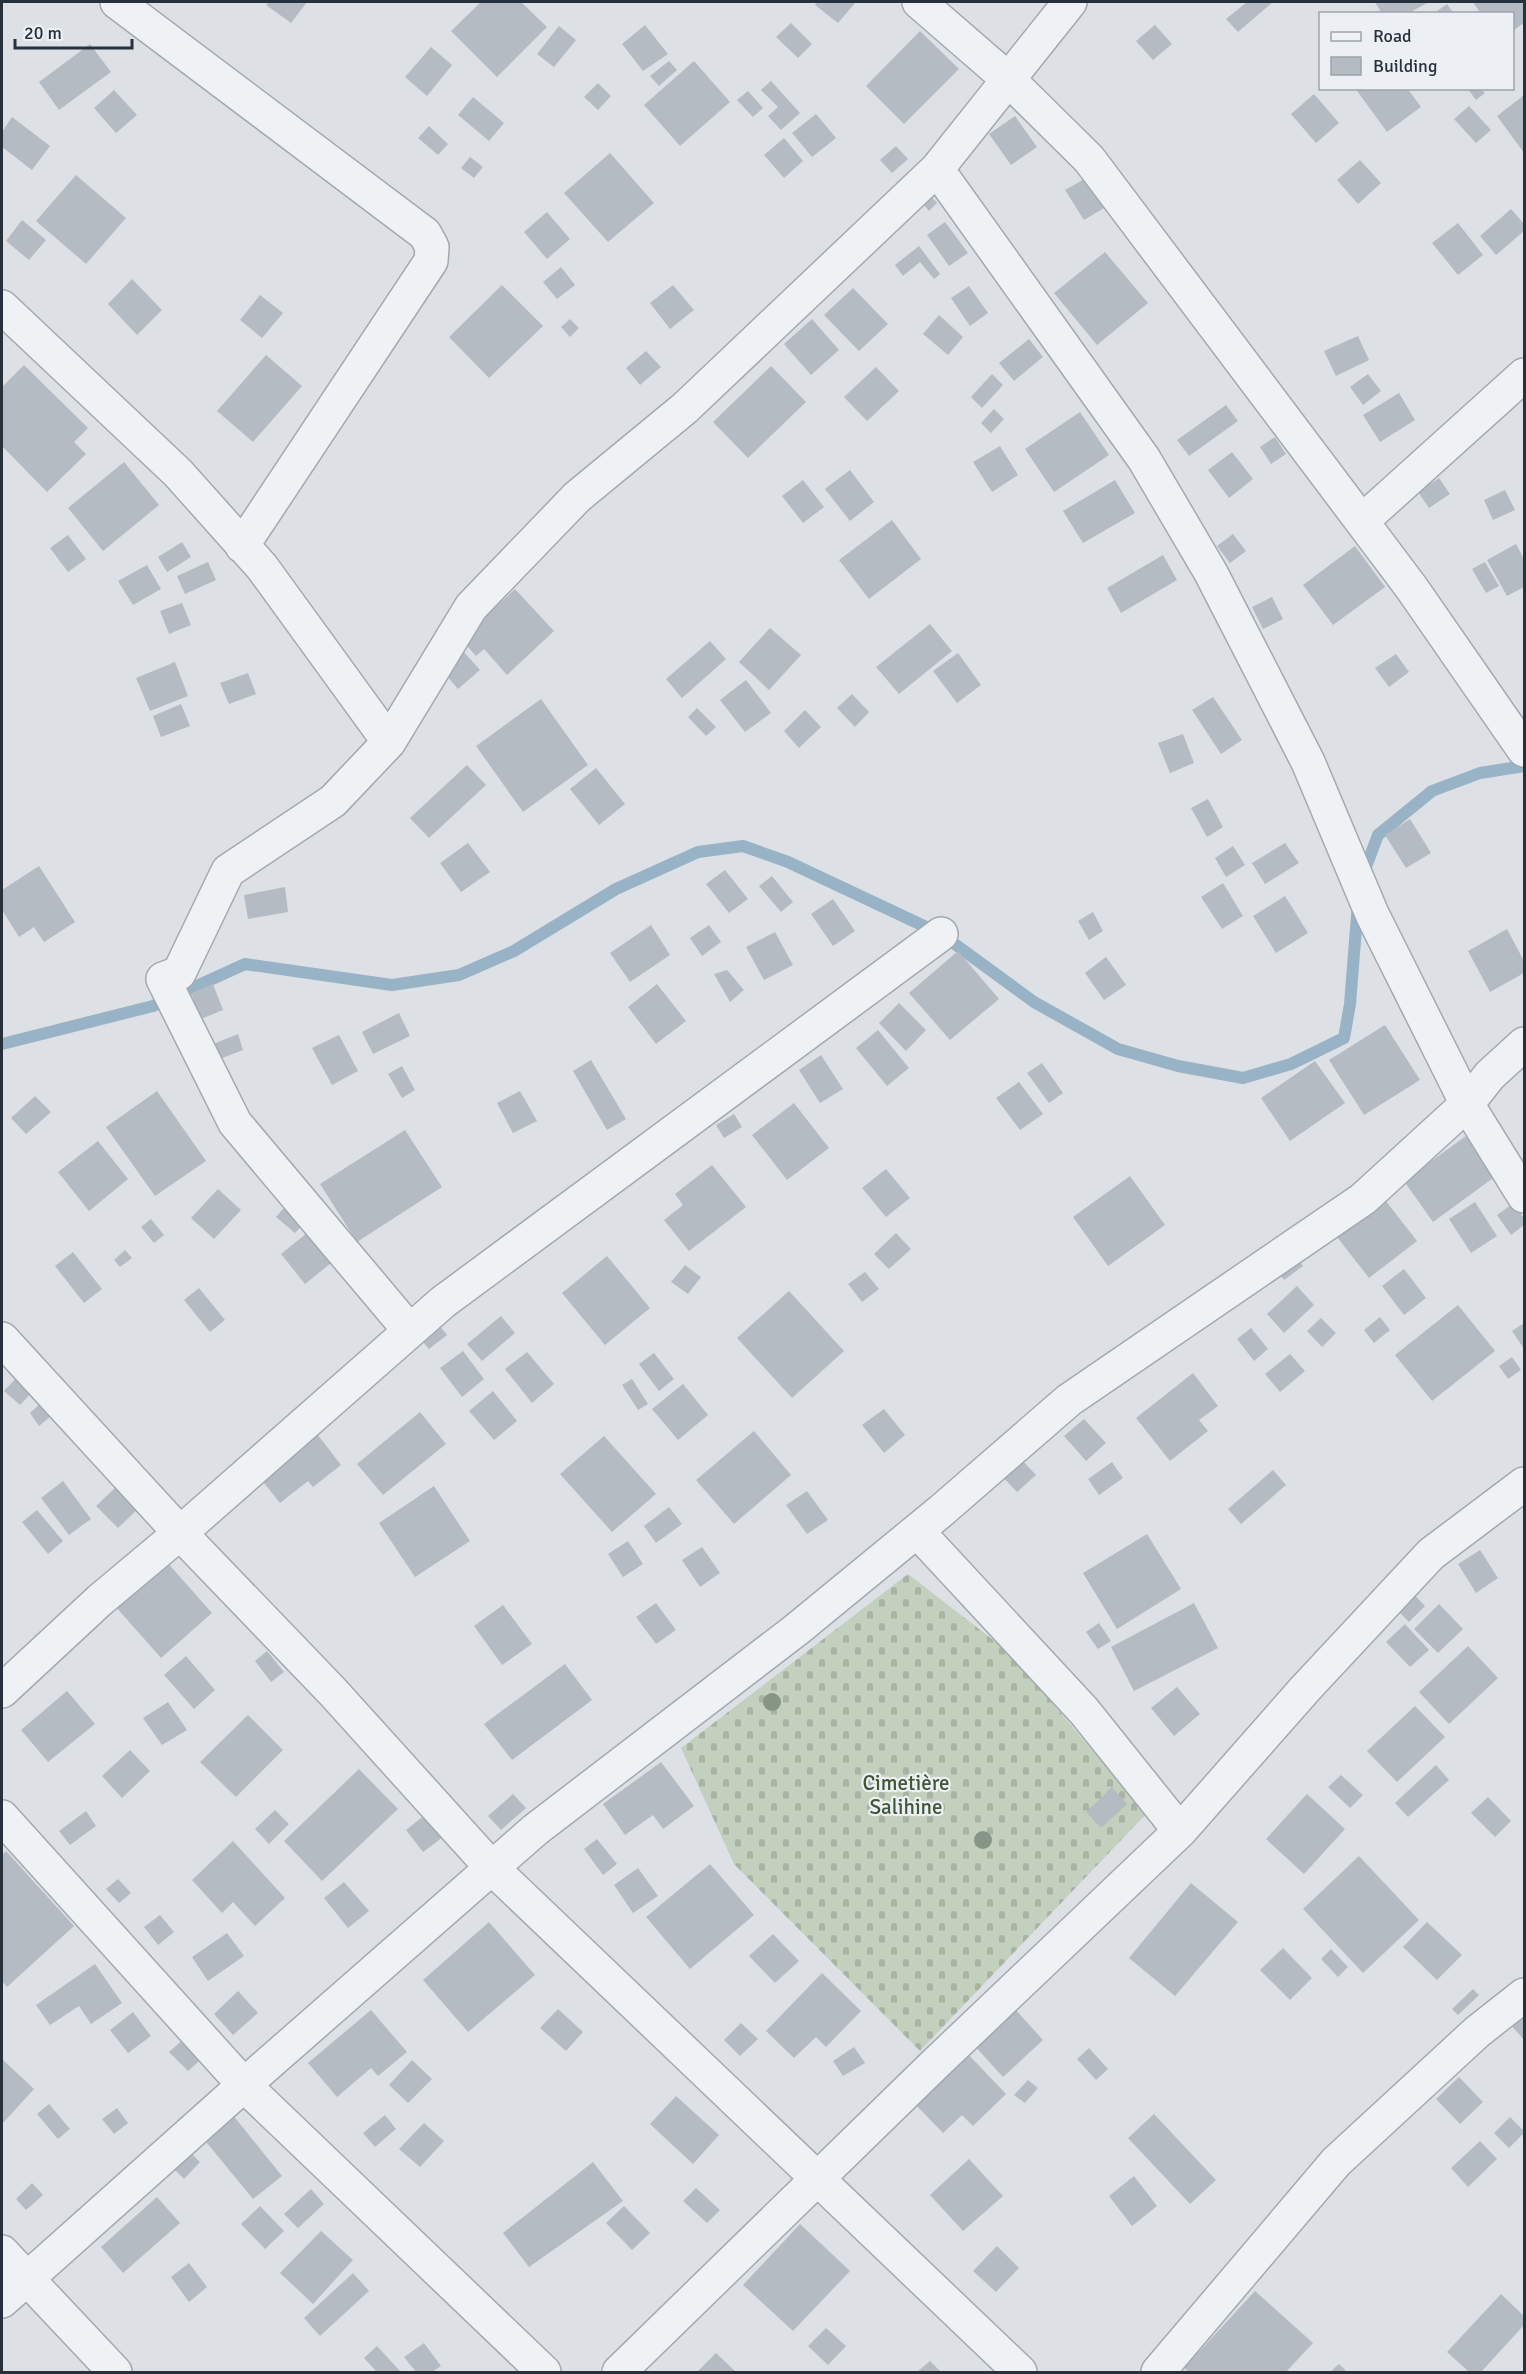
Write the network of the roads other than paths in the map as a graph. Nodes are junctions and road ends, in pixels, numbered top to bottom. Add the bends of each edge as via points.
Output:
1 (117, 2) edge
2 (919, 2) edge
3 (1071, 2) edge
4 (1009, 80) junction
5 (937, 169) junction
6 (5, 316) edge
7 (1524, 375) edge
8 (1362, 521) junction
9 (242, 546) junction
10 (389, 742) junction
11 (1524, 750) edge
12 (941, 934) dead end
13 (1524, 1044) edge
14 (1467, 1104) junction
15 (1524, 1196) edge
16 (410, 1331) junction
17 (2, 1339) edge
18 (1524, 1484) edge
19 (917, 1531) junction
20 (180, 1533) junction
21 (2, 1691) edge
22 (2, 1817) edge
23 (1180, 1831) junction
24 (492, 1868) junction
25 (1524, 1995) edge
26 (244, 2085) junction
27 (817, 2180) junction
28 (2, 2252) edge
29 (27, 2278) junction
30 (2, 2301) edge
31 (115, 2373) edge
32 (544, 2373) edge
33 (619, 2373) edge
34 (1020, 2373) edge
35 (1158, 2373) edge

1 - 9 street via 425,234 432,247 431,261
2 - 4 street
3 - 4 street
4 - 5 street
4 - 8 street via 1089,159
5 - 10 street via 685,408 577,497 471,607
5 - 14 street via 1144,459 1211,573 1308,762 1372,914
6 - 9 street via 178,473
7 - 8 street
8 - 11 street
9 - 10 street
10 - 16 street via 333,801 228,871 179,973 162,979 235,1123
12 - 16 street via 443,1302
13 - 14 street via 1490,1075
14 - 15 street
14 - 19 street via 1363,1199 1069,1400
16 - 20 street
17 - 20 street
18 - 23 street via 1431,1554
19 - 23 street via 1084,1712
19 - 24 street via 535,1830
20 - 21 street
20 - 24 street via 332,1690
22 - 26 street
23 - 27 street
24 - 26 street
24 - 27 street
25 - 35 street via 1477,2032 1336,2162
26 - 29 street
26 - 32 street
27 - 33 street
27 - 34 street
28 - 29 street
29 - 30 street
29 - 31 street

